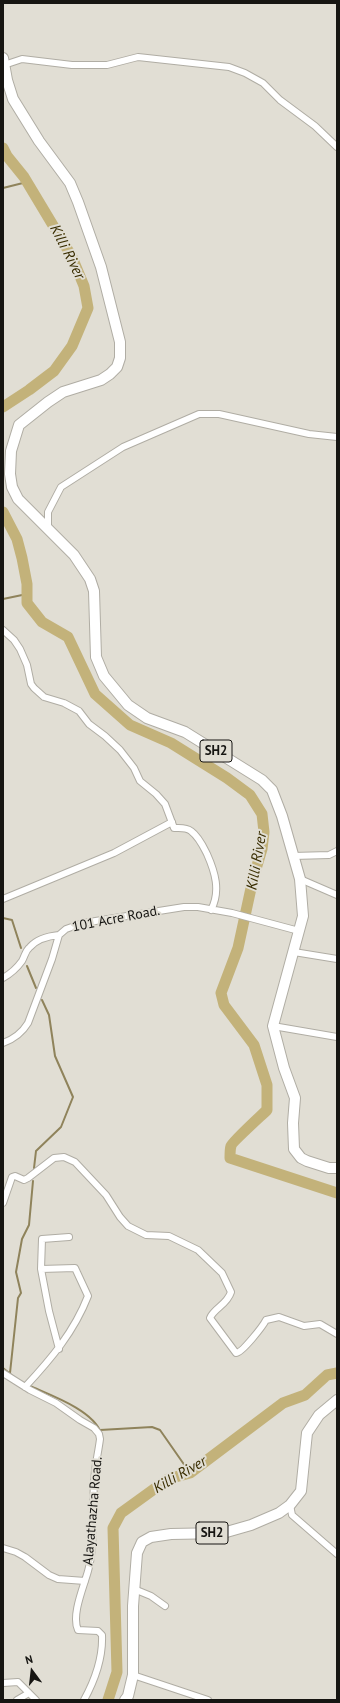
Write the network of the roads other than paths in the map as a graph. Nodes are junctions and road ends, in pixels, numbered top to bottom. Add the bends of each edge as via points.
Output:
1 (4, 62) edge
2 (337, 147) edge
3 (337, 437) edge
4 (48, 527) junction
5 (3, 630) edge
6 (172, 822) junction
7 (337, 851) edge
8 (293, 856) junction
9 (300, 879) junction
10 (337, 894) edge
11 (3, 899) edge
12 (212, 910) junction
13 (299, 931) junction
14 (59, 935) junction
15 (294, 952) junction
16 (337, 959) edge
17 (3, 978) edge
18 (273, 1026) junction
19 (337, 1037) edge
20 (3, 1043) edge
21 (337, 1168) edge
22 (3, 1203) edge
23 (69, 1237) dead end
24 (41, 1269) junction
25 (337, 1334) edge
26 (59, 1349) junction
27 (3, 1373) edge
28 (25, 1387) junction
29 (337, 1400) edge
30 (290, 1504) junction
31 (3, 1548) edge
32 (337, 1554) edge
33 (84, 1581) junction
34 (134, 1589) junction
35 (165, 1606) dead end
36 (133, 1675) junction
37 (3, 1683) edge
38 (29, 1693) junction
39 (17, 1700) edge
40 (36, 1700) edge
41 (84, 1700) edge
42 (125, 1700) edge
43 (208, 1700) edge

1 - 2 street via 22,59 72,65 107,65 138,57 229,67 263,83
1 - 4 main road, SH2 via 13,99 39,141 70,183 78,202 101,267 120,342 120,358 117,367 110,374 101,380 63,392 18,424 11,451 12,487 18,498
3 - 4 street via 309,434 219,414 199,414 123,446 61,487 48,512
4 - 8 main road, SH2 via 74,555 90,580 94,591 96,657 104,676 138,713 186,732 262,780 272,790
5 - 6 street via 20,649 34,688 44,696 79,711 89,724 120,750 134,768 140,781 164,803
6 - 11 street via 114,853
6 - 12 street via 174,828 186,828 193,832 209,859 216,886
7 - 8 street via 329,855
8 - 9 main road, SH2
9 - 10 street
9 - 13 main road, SH2 via 303,916
12 - 13 street, 101 Acre Road.
12 - 14 street, 101 Acre Road. via 198,907 157,910 72,926
13 - 15 main road, SH2
14 - 17 street via 35,943 25,952 21,962 12,972
14 - 20 street, 101 Acre Road. via 28,1023 23,1032
15 - 16 street
15 - 18 main road, SH2
18 - 19 street
18 - 21 main road, SH2 via 295,1098 294,1149 307,1161
22 - 25 street via 12,1177 24,1180 54,1158 70,1159 86,1172 106,1195 128,1226 146,1235 169,1236 194,1248 204,1254 222,1273 230,1292 227,1301 210,1318 236,1354 244,1349 254,1334 264,1326 266,1320 271,1318 282,1318 307,1326 320,1324
23 - 24 street via 42,1239
24 - 26 street
24 - 26 street via 75,1268 88,1296 80,1315
26 - 28 street
27 - 28 street, Alayathazha Road.
28 - 33 street, Alayathazha Road. via 56,1403 99,1434 89,1570
29 - 30 main road, SH2 via 319,1415 307,1433 301,1491
30 - 32 street via 292,1515
30 - 34 main road, SH2 via 279,1513 223,1533 171,1534 146,1538 138,1553
31 - 33 street via 20,1554 58,1579
33 - 41 street, Alayathazha Road. via 75,1622 78,1630 98,1631 102,1635 103,1644 95,1680
34 - 35 street via 152,1596
34 - 36 main road, SH2
36 - 42 main road, SH2
36 - 43 street
37 - 38 street via 18,1682
38 - 39 street
38 - 40 street

